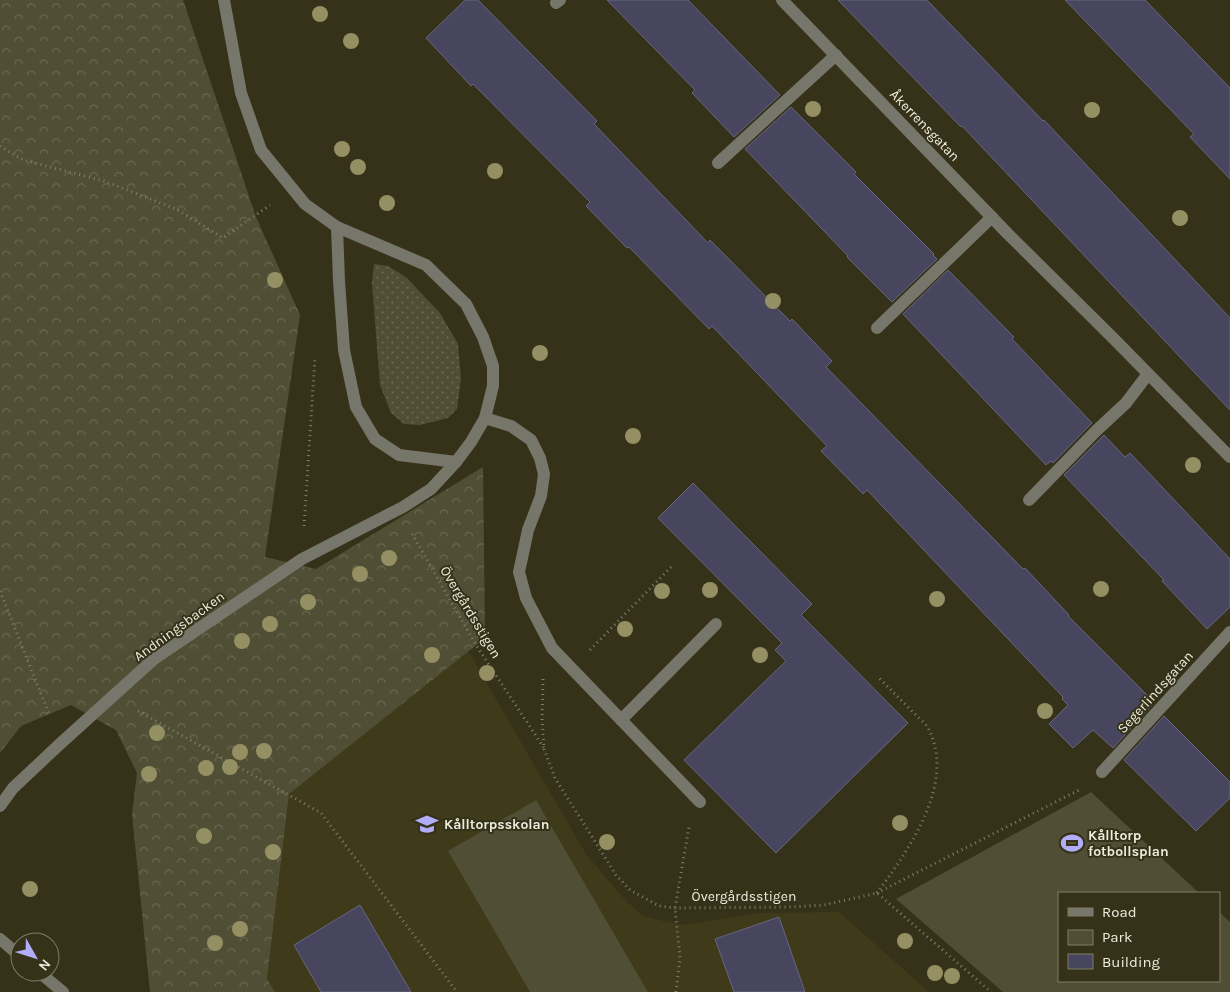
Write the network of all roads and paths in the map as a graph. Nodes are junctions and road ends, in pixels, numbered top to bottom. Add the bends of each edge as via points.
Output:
1 (224, 0) edge
2 (782, 0) edge
3 (836, 55) junction
4 (0, 146) edge
5 (718, 163) dead end
6 (275, 202) dead end
7 (992, 216) junction
8 (337, 227) junction
9 (877, 328) dead end
10 (315, 351) dead end
11 (1148, 374) junction
12 (485, 418) junction
13 (1230, 457) edge
14 (456, 462) junction
15 (1029, 500) dead end
16 (403, 508) junction
17 (302, 559) junction
18 (672, 566) dead end
19 (0, 591) edge
20 (716, 624) dead end
21 (1230, 632) edge
22 (552, 648) junction
23 (572, 668) junction
24 (879, 678) dead end
25 (112, 697) junction
26 (621, 720) junction
27 (61, 743) junction
28 (544, 749) junction
29 (1102, 772) joint
30 (696, 798) joint
31 (0, 806) edge
32 (877, 893) junction
33 (675, 908) junction
34 (0, 939) edge
35 (10, 948) edge
36 (51, 982) edge
37 (63, 992) edge
38 (458, 992) edge
39 (676, 992) edge
40 (991, 992) edge

1 - 8 street, Andningsbacken via 240,93 262,150 305,204
2 - 3 street, Åkerrensgatan
3 - 5 street
3 - 7 street, Åkerrensgatan
4 - 6 path via 23,160 104,181 176,209 223,238
7 - 9 street
7 - 11 street, Åkerrensgatan
8 - 12 street, Andningsbacken via 426,265 466,304 484,337 493,366 493,386
8 - 14 street via 344,350 356,407 375,439 399,455
10 - 17 path
11 - 13 street, Åkerrensgatan
11 - 15 street via 1126,403
12 - 14 street, Andningsbacken
12 - 22 street via 511,426 532,440 540,458 544,474 541,496 528,530 519,572 526,598
14 - 16 street, Andningsbacken via 431,489
16 - 17 street, Andningsbacken
16 - 28 path, Övergårdsstigen via 411,532 476,645
17 - 25 street, Andningsbacken via 154,659
18 - 23 path
19 - 27 path
20 - 26 street
21 - 29 street, Segerlindsgatan
22 - 23 street
22 - 28 path, Övergårdsstigen via 544,666
23 - 26 street
24 - 32 path via 929,729 937,777 929,806 916,834
25 - 27 street, Andningsbacken
25 - 38 path via 321,813
26 - 30 street
27 - 31 street, Andningsbacken
28 - 33 path, Övergårdsstigen via 555,778 616,875 630,890 659,906
29 - 32 path, Övergårdsstigen via 1090,785
30 - 33 path
32 - 33 path, Övergårdsstigen via 824,905
32 - 40 path
33 - 39 path via 680,958
34 - 35 street
36 - 37 street

